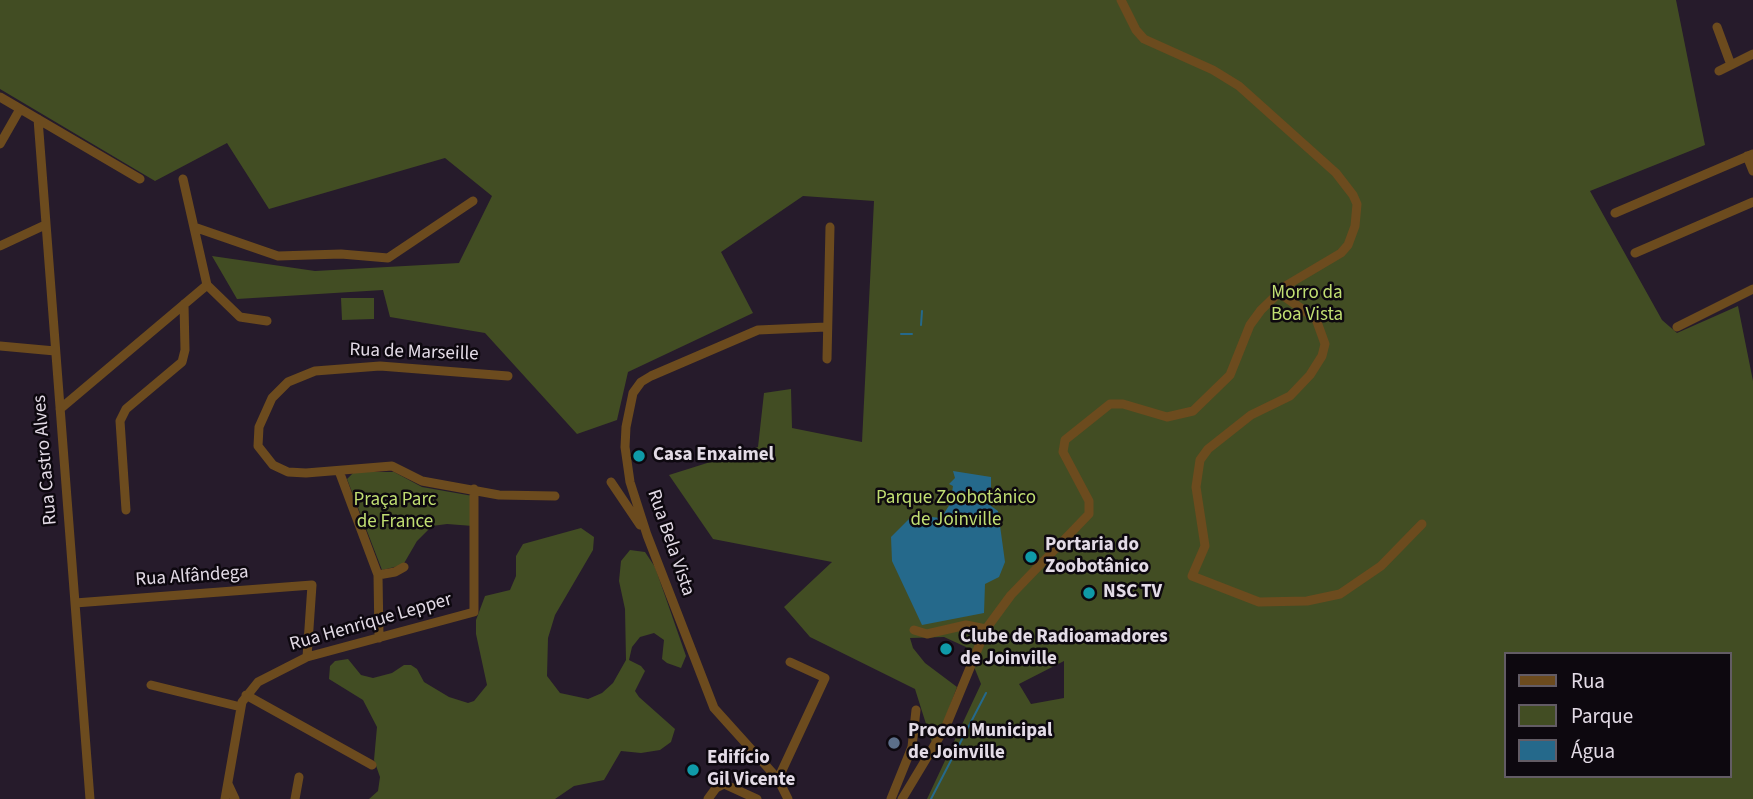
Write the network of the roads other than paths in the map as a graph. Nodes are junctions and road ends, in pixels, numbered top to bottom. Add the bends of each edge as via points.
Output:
1 (1121, 0) edge
2 (1717, 27) dead end
3 (1753, 54) edge
4 (1731, 65) junction
5 (1719, 71) dead end
6 (0, 97) edge
7 (20, 109) junction
8 (38, 119) junction
9 (0, 144) edge
10 (1750, 155) edge
11 (1753, 171) edge
12 (140, 179) dead end
13 (183, 179) dead end
14 (473, 201) dead end
15 (1753, 202) edge
16 (1615, 213) dead end
17 (45, 225) junction
18 (194, 227) junction
19 (830, 228) dead end
20 (0, 246) edge
21 (1635, 253) dead end
22 (207, 285) junction
23 (1753, 289) edge
24 (1278, 292) junction
25 (184, 304) junction
26 (267, 321) dead end
27 (827, 327) junction
28 (1677, 327) dead end
29 (0, 346) edge
30 (55, 351) junction
31 (827, 359) dead end
32 (508, 376) dead end
33 (60, 409) junction
34 (339, 471) junction
35 (611, 482) dead end
36 (474, 489) junction
37 (555, 496) dead end
38 (126, 510) dead end
39 (1422, 524) dead end
40 (647, 535) junction
41 (404, 567) dead end
42 (378, 575) junction
43 (75, 603) junction
44 (986, 629) junction
45 (914, 630) dead end
46 (379, 638) junction
47 (307, 657) junction
48 (790, 662) dead end
49 (151, 685) dead end
50 (246, 695) junction
51 (241, 708) junction
52 (916, 710) dead end
53 (372, 765) dead end
54 (299, 776) dead end
55 (778, 779) junction
56 (228, 784) junction
57 (897, 797) edge
58 (90, 799) edge
59 (225, 799) edge
60 (234, 799) edge
61 (295, 799) edge
62 (708, 799) edge
63 (757, 799) edge
64 (788, 799) edge

1 - 24 street via 1144,38 1239,86 1336,173 1353,195 1357,214 1348,245
2 - 4 street
3 - 4 street
4 - 5 street
6 - 7 street
7 - 8 street
7 - 9 street
8 - 12 street
8 - 17 street, Rua Castro Alves
10 - 11 street
10 - 16 street
13 - 18 street
14 - 18 street via 388,258 278,256
15 - 21 street
17 - 20 street
17 - 30 street, Rua Castro Alves
18 - 22 street
19 - 27 street
22 - 25 street
22 - 26 street via 240,317
23 - 28 street
24 - 39 street via 1315,319 1325,344 1322,356 1290,396 1251,415 1200,460 1196,487 1205,546 1192,576 1259,602 1329,597 1357,586
24 - 44 street via 1250,325 1230,375 1193,411 1167,417 1110,404 1069,435 1063,452 1089,501 1089,514 1011,595
25 - 33 street
25 - 38 street via 181,362 127,409 120,421
27 - 31 street
27 - 40 street, Rua Bela Vista via 758,330 641,382 628,408 625,447 630,482
29 - 30 street
30 - 33 street, Rua Castro Alves
32 - 34 street, Rua de Marseille via 362,366 315,371 288,382 262,417 261,452 288,472
33 - 43 street, Rua Castro Alves
34 - 36 street, Rua de Marseille via 392,466 422,481
34 - 42 street
35 - 40 street
36 - 37 street, Rua de Marseille
36 - 46 street, Rua Henrique Lepper via 474,612
40 - 55 street, Rua Bela Vista via 714,708
41 - 42 street
42 - 46 street
43 - 47 street, Rua Alfândega via 312,585
43 - 58 street, Rua Castro Alves
44 - 45 street via 966,625 927,634
44 - 57 street via 947,726
46 - 47 street, Rua Henrique Lepper
47 - 50 street, Rua Henrique Lepper via 278,669
48 - 55 street via 825,678
49 - 51 street
50 - 51 street
50 - 53 street
51 - 56 street
52 - 57 street via 912,747
54 - 61 street
55 - 64 street, Rua Bela Vista
56 - 59 street
56 - 60 street
62 - 63 street via 720,785

